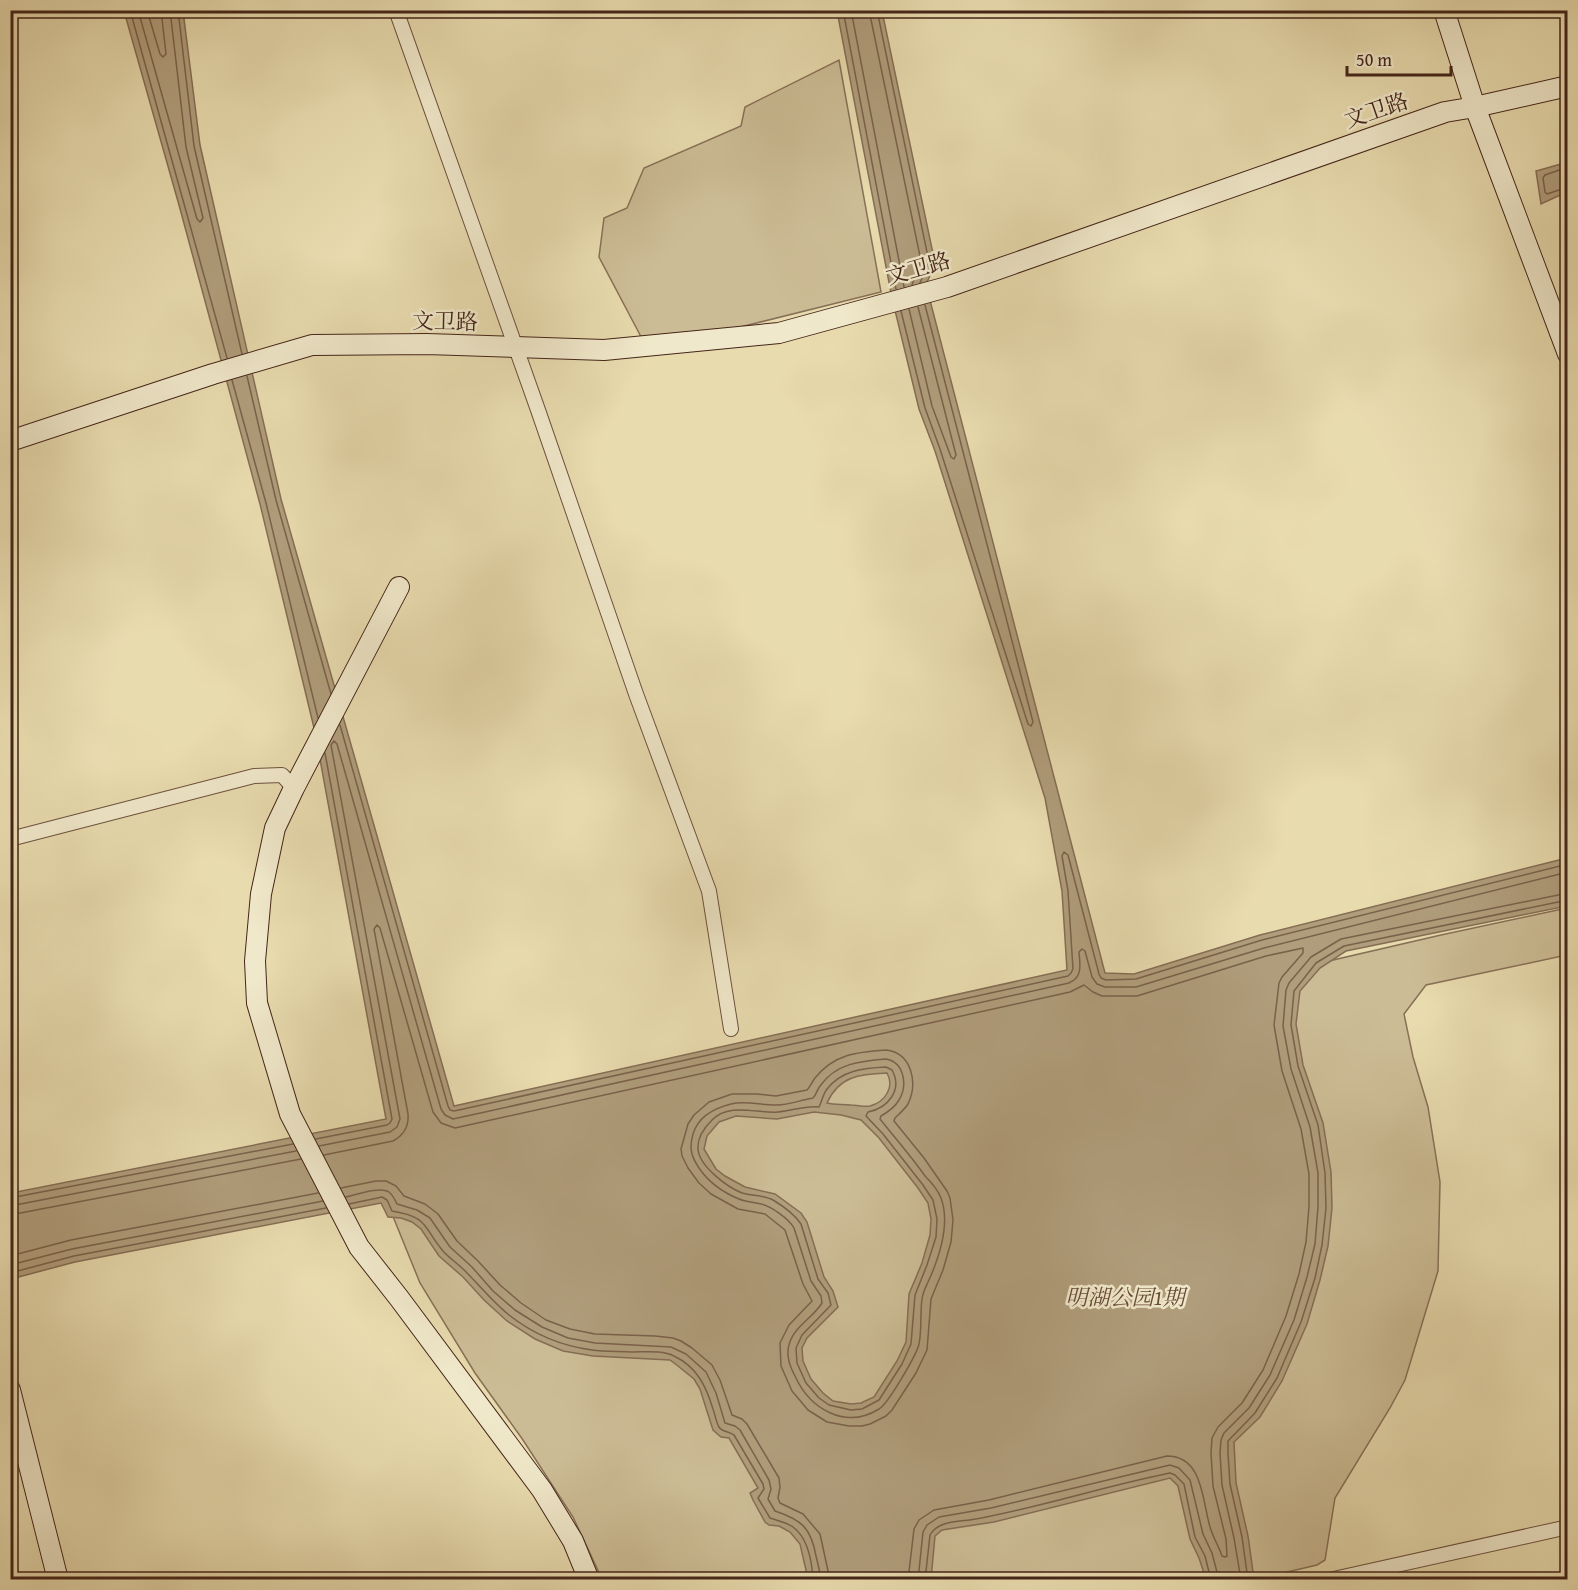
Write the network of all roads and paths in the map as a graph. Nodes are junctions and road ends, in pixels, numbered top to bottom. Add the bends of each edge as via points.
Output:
1 (396, 10) edge
2 (1444, 10) edge
3 (1568, 86) edge
4 (1475, 107) junction
5 (1568, 354) edge
6 (10, 441) edge
7 (399, 588) dead end
8 (294, 788) junction
9 (10, 839) edge
10 (731, 1029) dead end
11 (10, 1390) edge
12 (1568, 1527) edge
13 (58, 1580) edge
14 (589, 1580) edge
15 (1329, 1580) edge

1 - 10 street via 709,891
2 - 4 street
3 - 4 street, 文卫路
4 - 5 street
4 - 6 street, 文卫路 via 1445,111 947,287 779,333 604,350 312,345
7 - 8 street
8 - 9 street via 282,775 254,776
8 - 14 street via 275,828 261,894 255,961 257,1003 290,1114 359,1247 542,1490 573,1541
11 - 13 street
12 - 15 street

